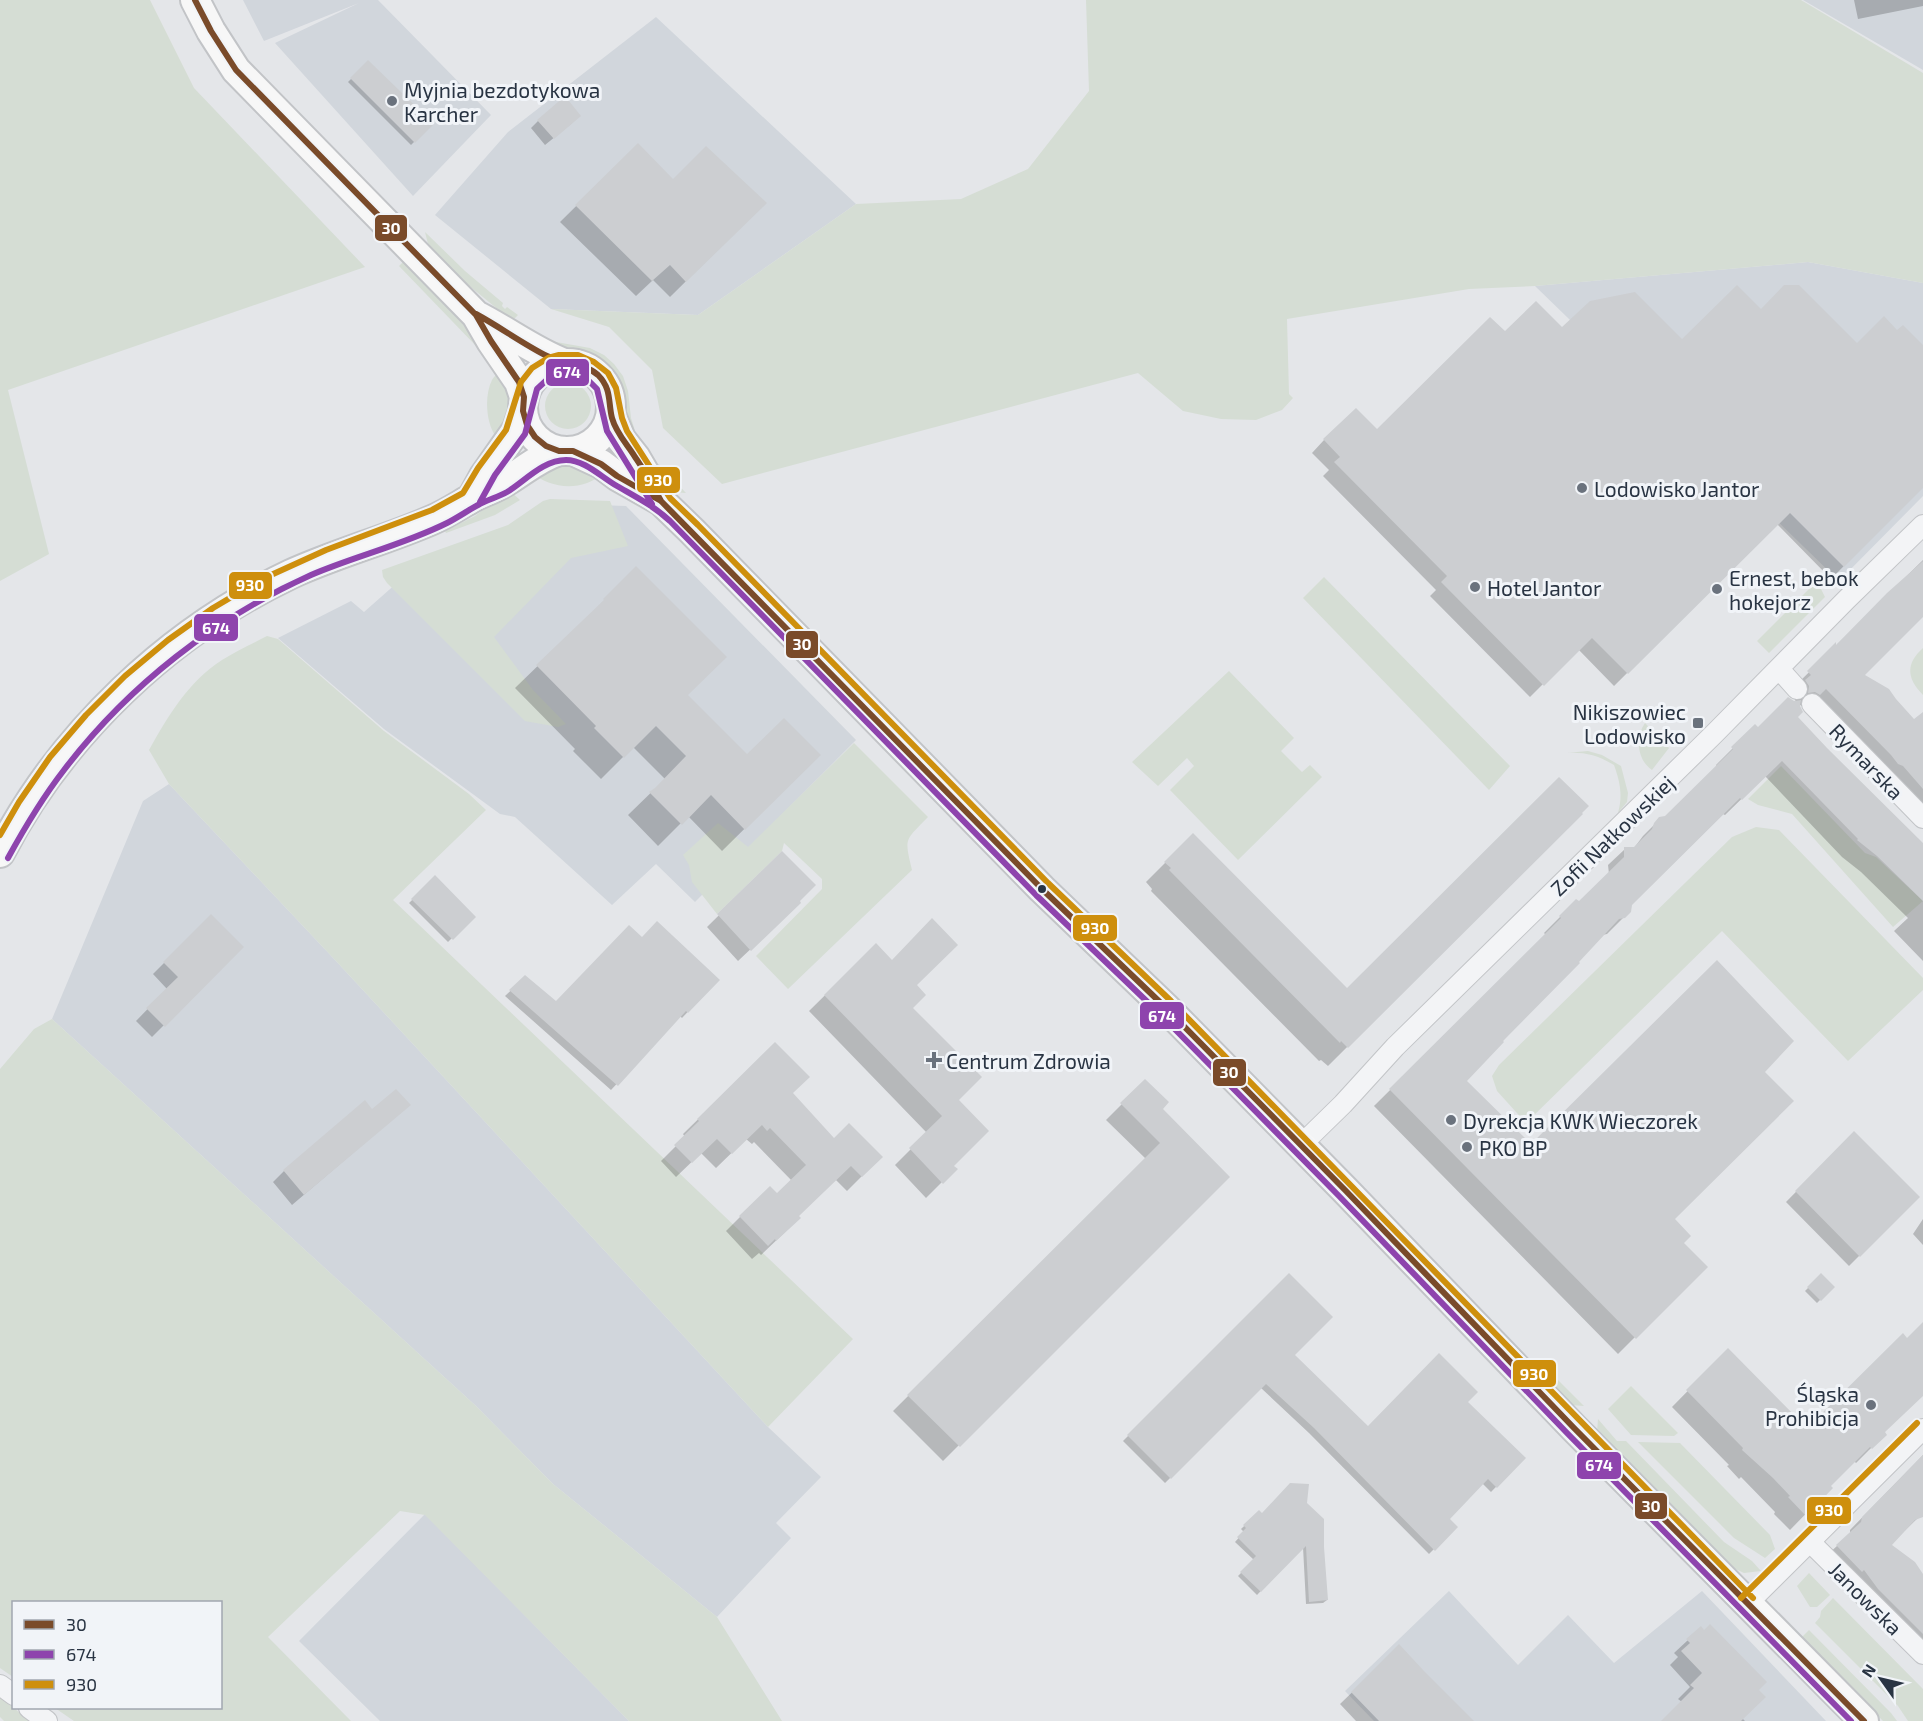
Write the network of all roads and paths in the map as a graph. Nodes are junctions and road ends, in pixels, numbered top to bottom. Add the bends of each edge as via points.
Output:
1 (195, 0) edge
2 (477, 315) junction
3 (564, 363) junction
4 (524, 404) junction
5 (611, 415) junction
6 (566, 451) junction
7 (472, 498) junction
8 (661, 501) junction
9 (1923, 525) edge
10 (1779, 669) junction
11 (1797, 689) dead end
12 (1814, 706) dead end
13 (1923, 818) edge
14 (0, 853) edge
15 (1300, 1145) junction
16 (1923, 1429) edge
17 (1810, 1542) junction
18 (1747, 1604) junction
19 (1923, 1654) edge
20 (0, 1684) edge
21 (12, 1693) edge
22 (32, 1709) edge
23 (47, 1721) edge
24 (1864, 1721) edge

1 - 2 street via 236,70
2 - 3 street
2 - 4 street via 519,382
3 - 4 street via 539,373 530,383
3 - 5 street via 590,369 600,377 608,389
4 - 6 street via 527,425 535,437 546,446
4 - 7 street via 517,429
5 - 6 street via 599,438 587,447
5 - 8 street via 621,439
6 - 7 street via 538,459 501,485
6 - 8 street via 601,464
7 - 14 street via 434,519 275,582 180,643 137,678 82,734 43,783
8 - 15 street
9 - 10 street, Zofii Nałkowskiej
10 - 11 street
10 - 15 street, Zofii Nałkowskiej
12 - 13 street, Rymarska
15 - 18 street
16 - 17 street
17 - 18 street
17 - 19 street, Janowska
18 - 24 street
20 - 21 street
22 - 23 street

